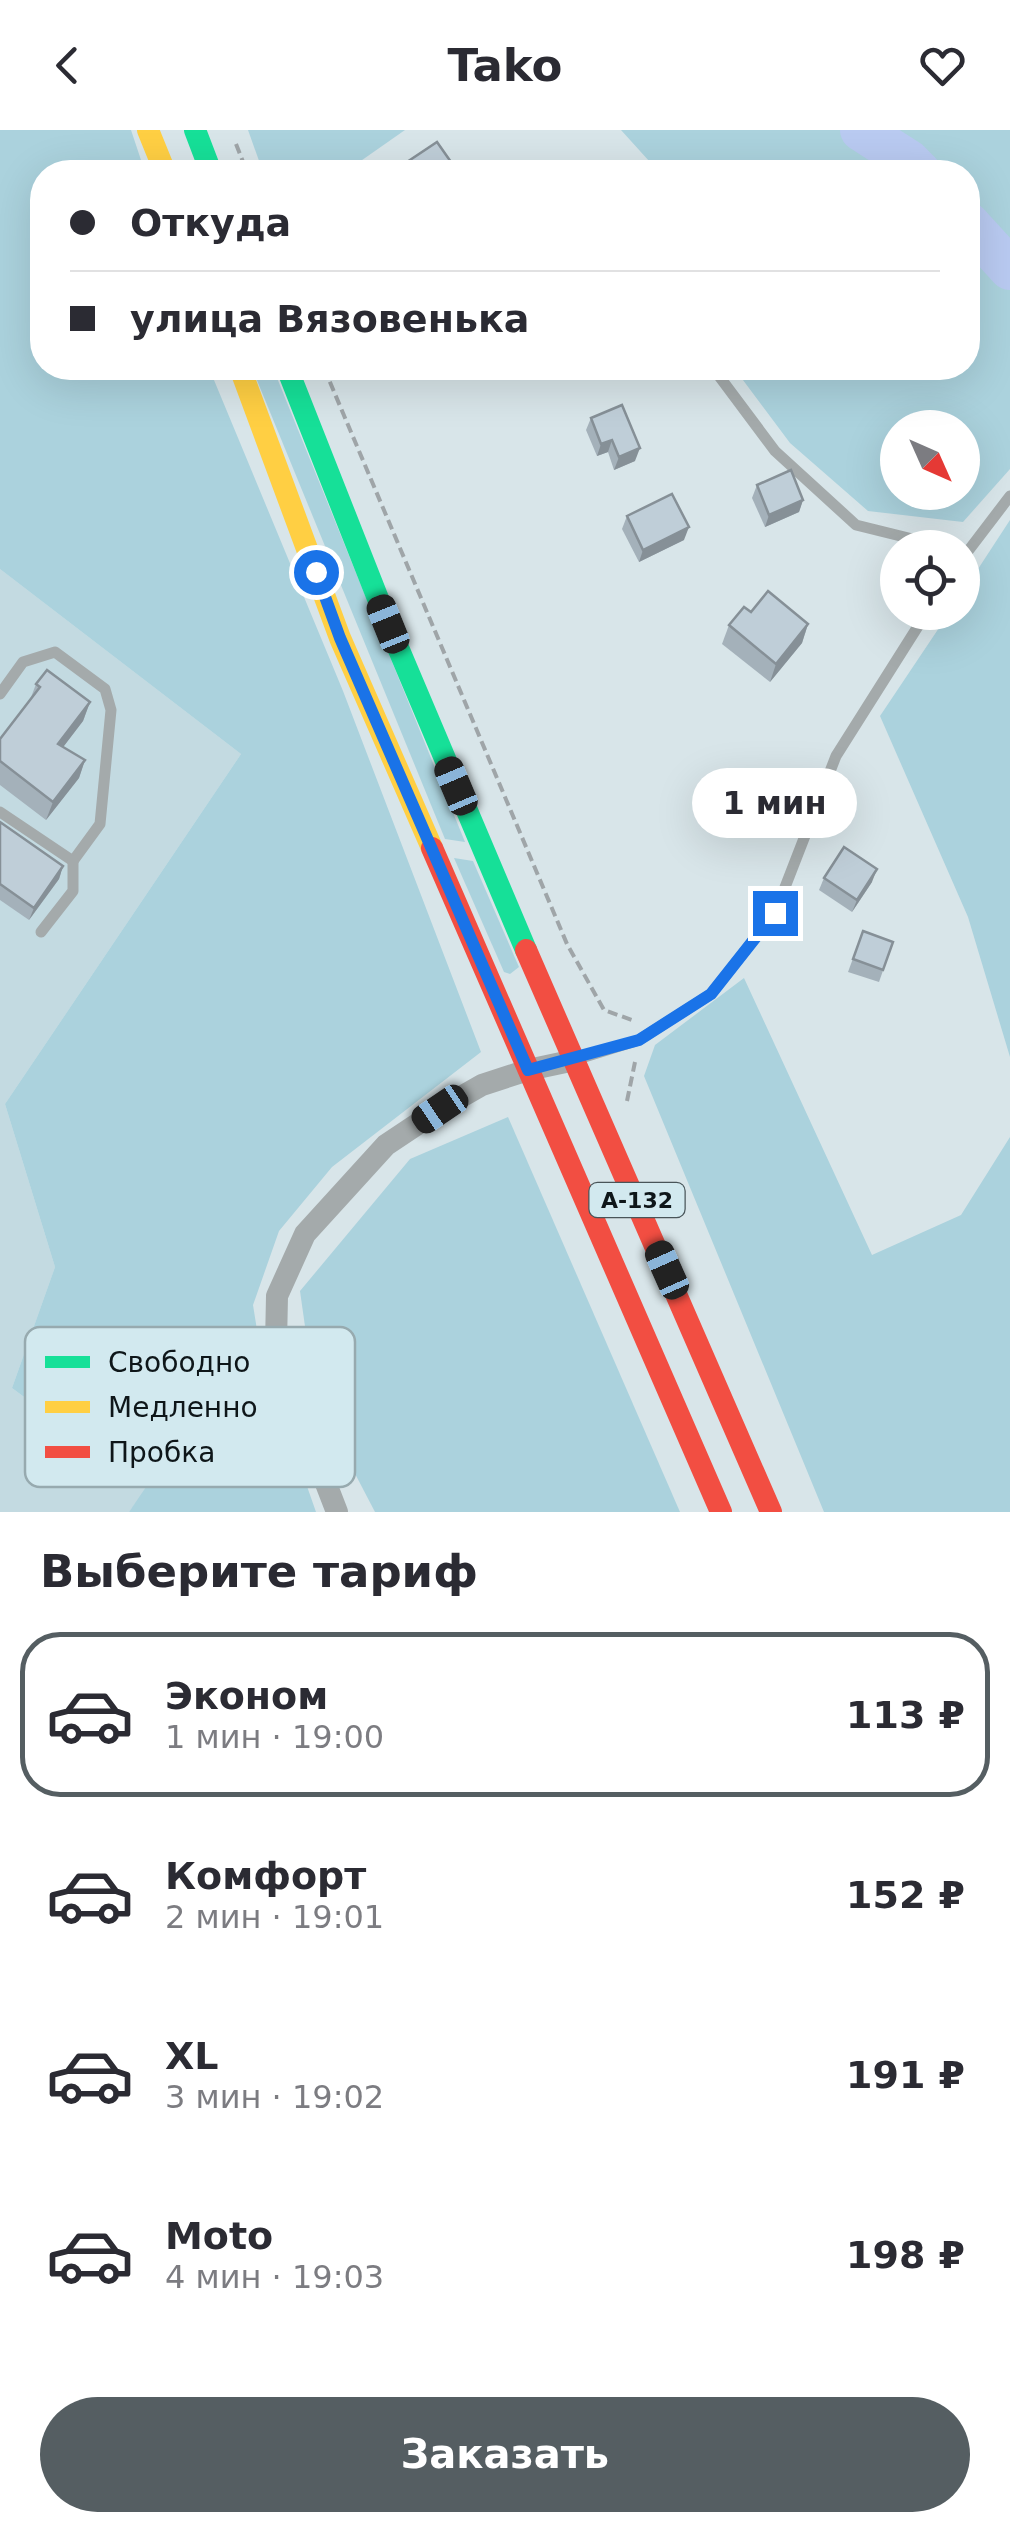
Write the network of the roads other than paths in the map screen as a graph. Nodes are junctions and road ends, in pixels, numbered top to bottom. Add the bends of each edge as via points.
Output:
1 (148, 130) edge
2 (195, 130) edge
3 (159, 160) edge
4 (206, 160) edge
5 (244, 380) edge
6 (292, 380) edge
7 (722, 380) edge
8 (1010, 496) edge
9 (880, 531) edge
10 (980, 534) edge
11 (916, 630) edge
12 (0, 694) edge
13 (0, 812) edge
14 (73, 862) junction
15 (40, 932) dead end
16 (575, 1060) junction
17 (528, 1070) junction
18 (276, 1327) edge
19 (328, 1487) edge
20 (338, 1512) edge
21 (721, 1512) edge
22 (771, 1512) edge

1 - 3 main road
2 - 4 main road
5 - 17 main road, А-132 via 340,638
6 - 16 main road, А-132 via 395,642
7 - 9 lane via 775,451 856,525
8 - 10 lane
11 - 16 lane via 836,756 775,913 711,994 639,1040
12 - 14 lane via 23,662 55,652 105,689 111,710 100,824
13 - 14 lane
14 - 15 lane via 73,891
16 - 17 street
16 - 22 main road, А-132
17 - 18 street via 482,1086 386,1145 305,1234 277,1296
17 - 21 main road, А-132
19 - 20 street

